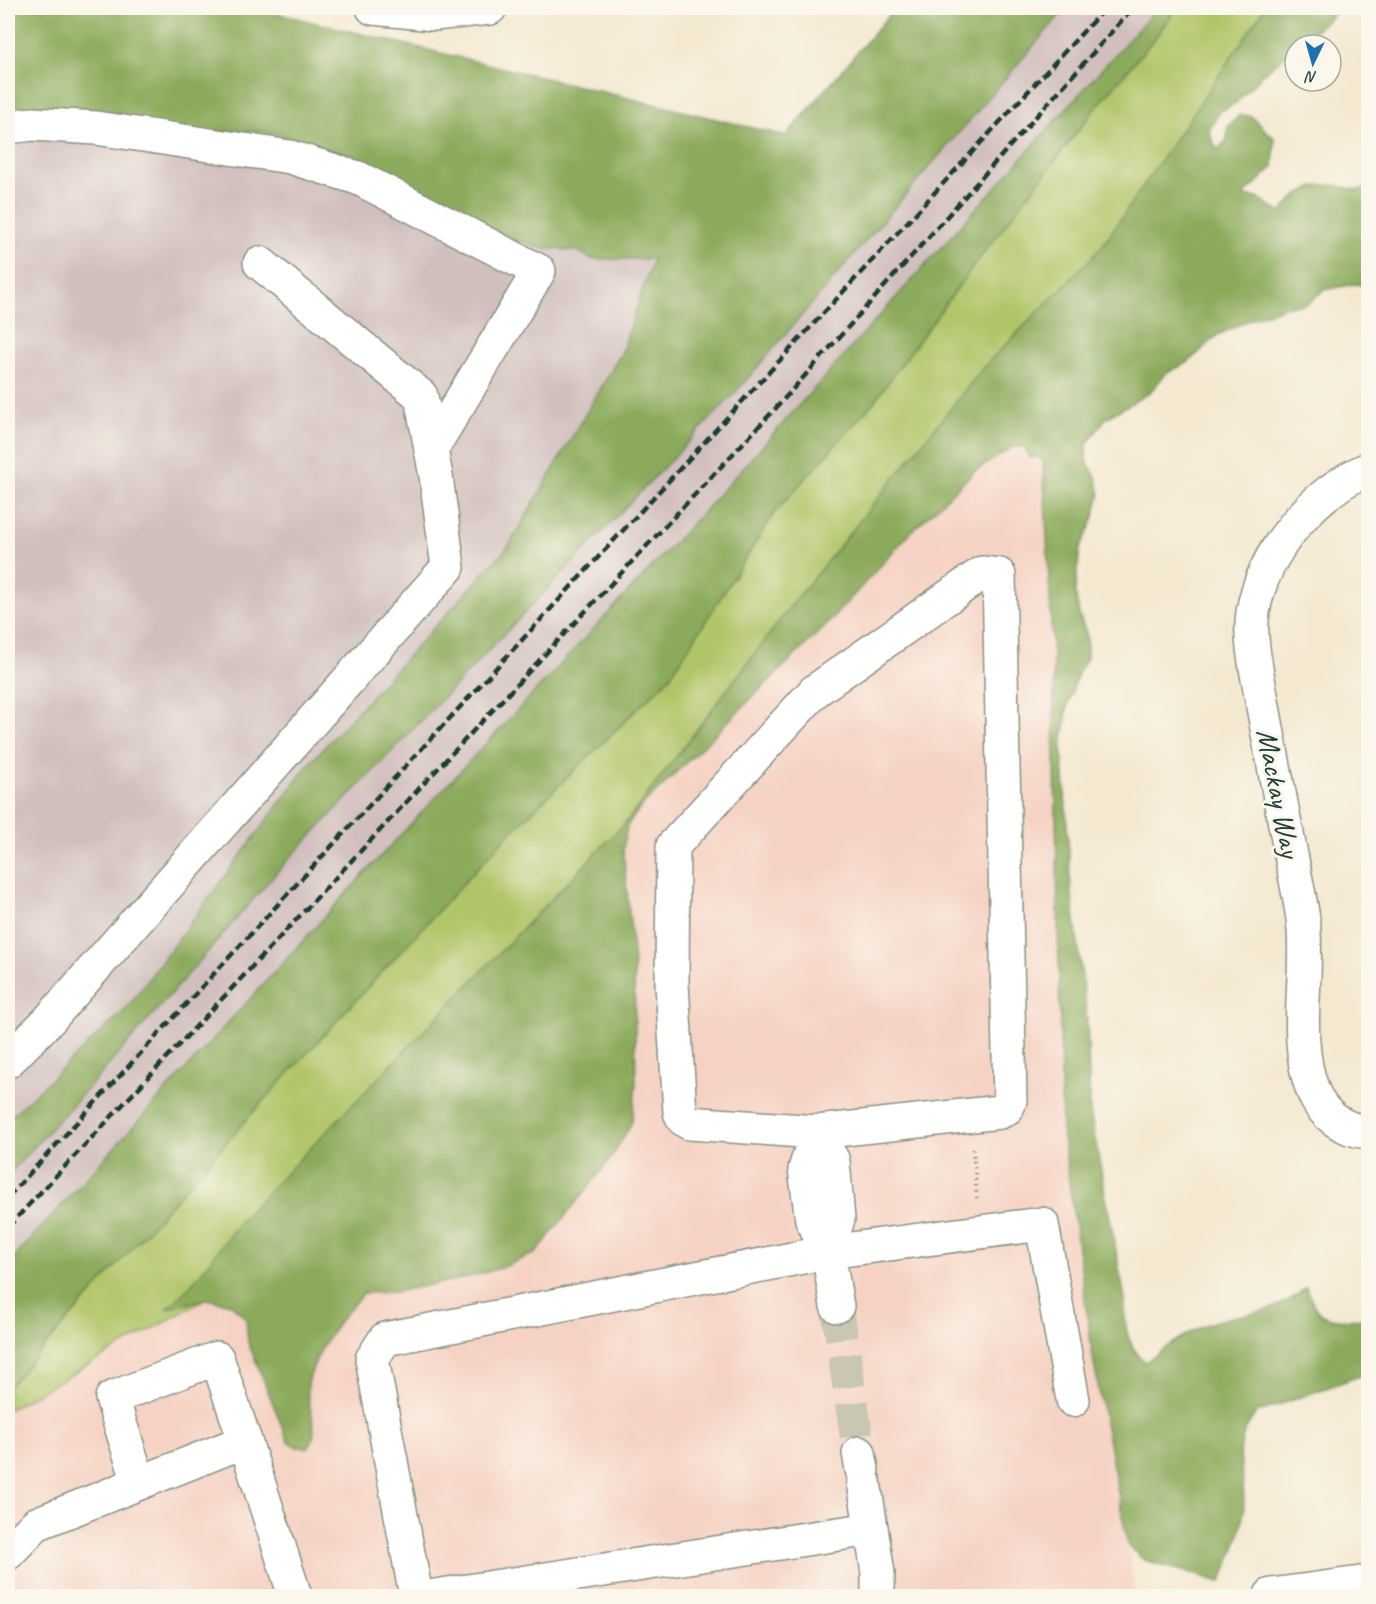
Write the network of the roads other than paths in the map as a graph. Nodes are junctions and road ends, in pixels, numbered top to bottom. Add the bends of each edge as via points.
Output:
1 (373, 8) edge
2 (490, 8) edge
3 (8, 127) edge
4 (260, 263) dead end
5 (431, 450) junction
6 (1368, 469) edge
7 (8, 1061) edge
8 (817, 1132) junction
9 (1368, 1132) edge
10 (828, 1252) junction
11 (837, 1306) tunnel mouth
12 (1073, 1400) dead end
13 (244, 1442) junction
14 (862, 1468) tunnel mouth
15 (139, 1483) junction
16 (871, 1528) junction
17 (8, 1553) edge
18 (1368, 1582) edge
19 (585, 1585) edge
20 (1271, 1595) edge
21 (295, 1596) edge
22 (416, 1596) edge
23 (435, 1596) edge
24 (878, 1596) edge

1 - 2 street via 434,14
3 - 5 street via 33,124 96,128 290,157 358,178 539,271
4 - 5 street via 420,396
5 - 7 street via 448,567 49,1020
6 - 9 street, Mackay Way via 1340,484 1313,506 1274,555 1257,596 1252,633 1303,920 1307,1072 1314,1093 1329,1116 1350,1129
8 - 8 street via 1000,1112 1010,1101 999,575 982,573 815,691 674,846 672,985 683,1119 689,1123
8 - 10 street via 805,1169 812,1220
10 - 11 street
10 - 12 street via 1042,1224
10 - 22 street via 385,1339 372,1359
13 - 15 street
13 - 15 street via 218,1358 112,1398
13 - 21 street
14 - 16 street
15 - 17 street via 36,1524
16 - 19 street
16 - 24 street
18 - 20 street
19 - 23 street

